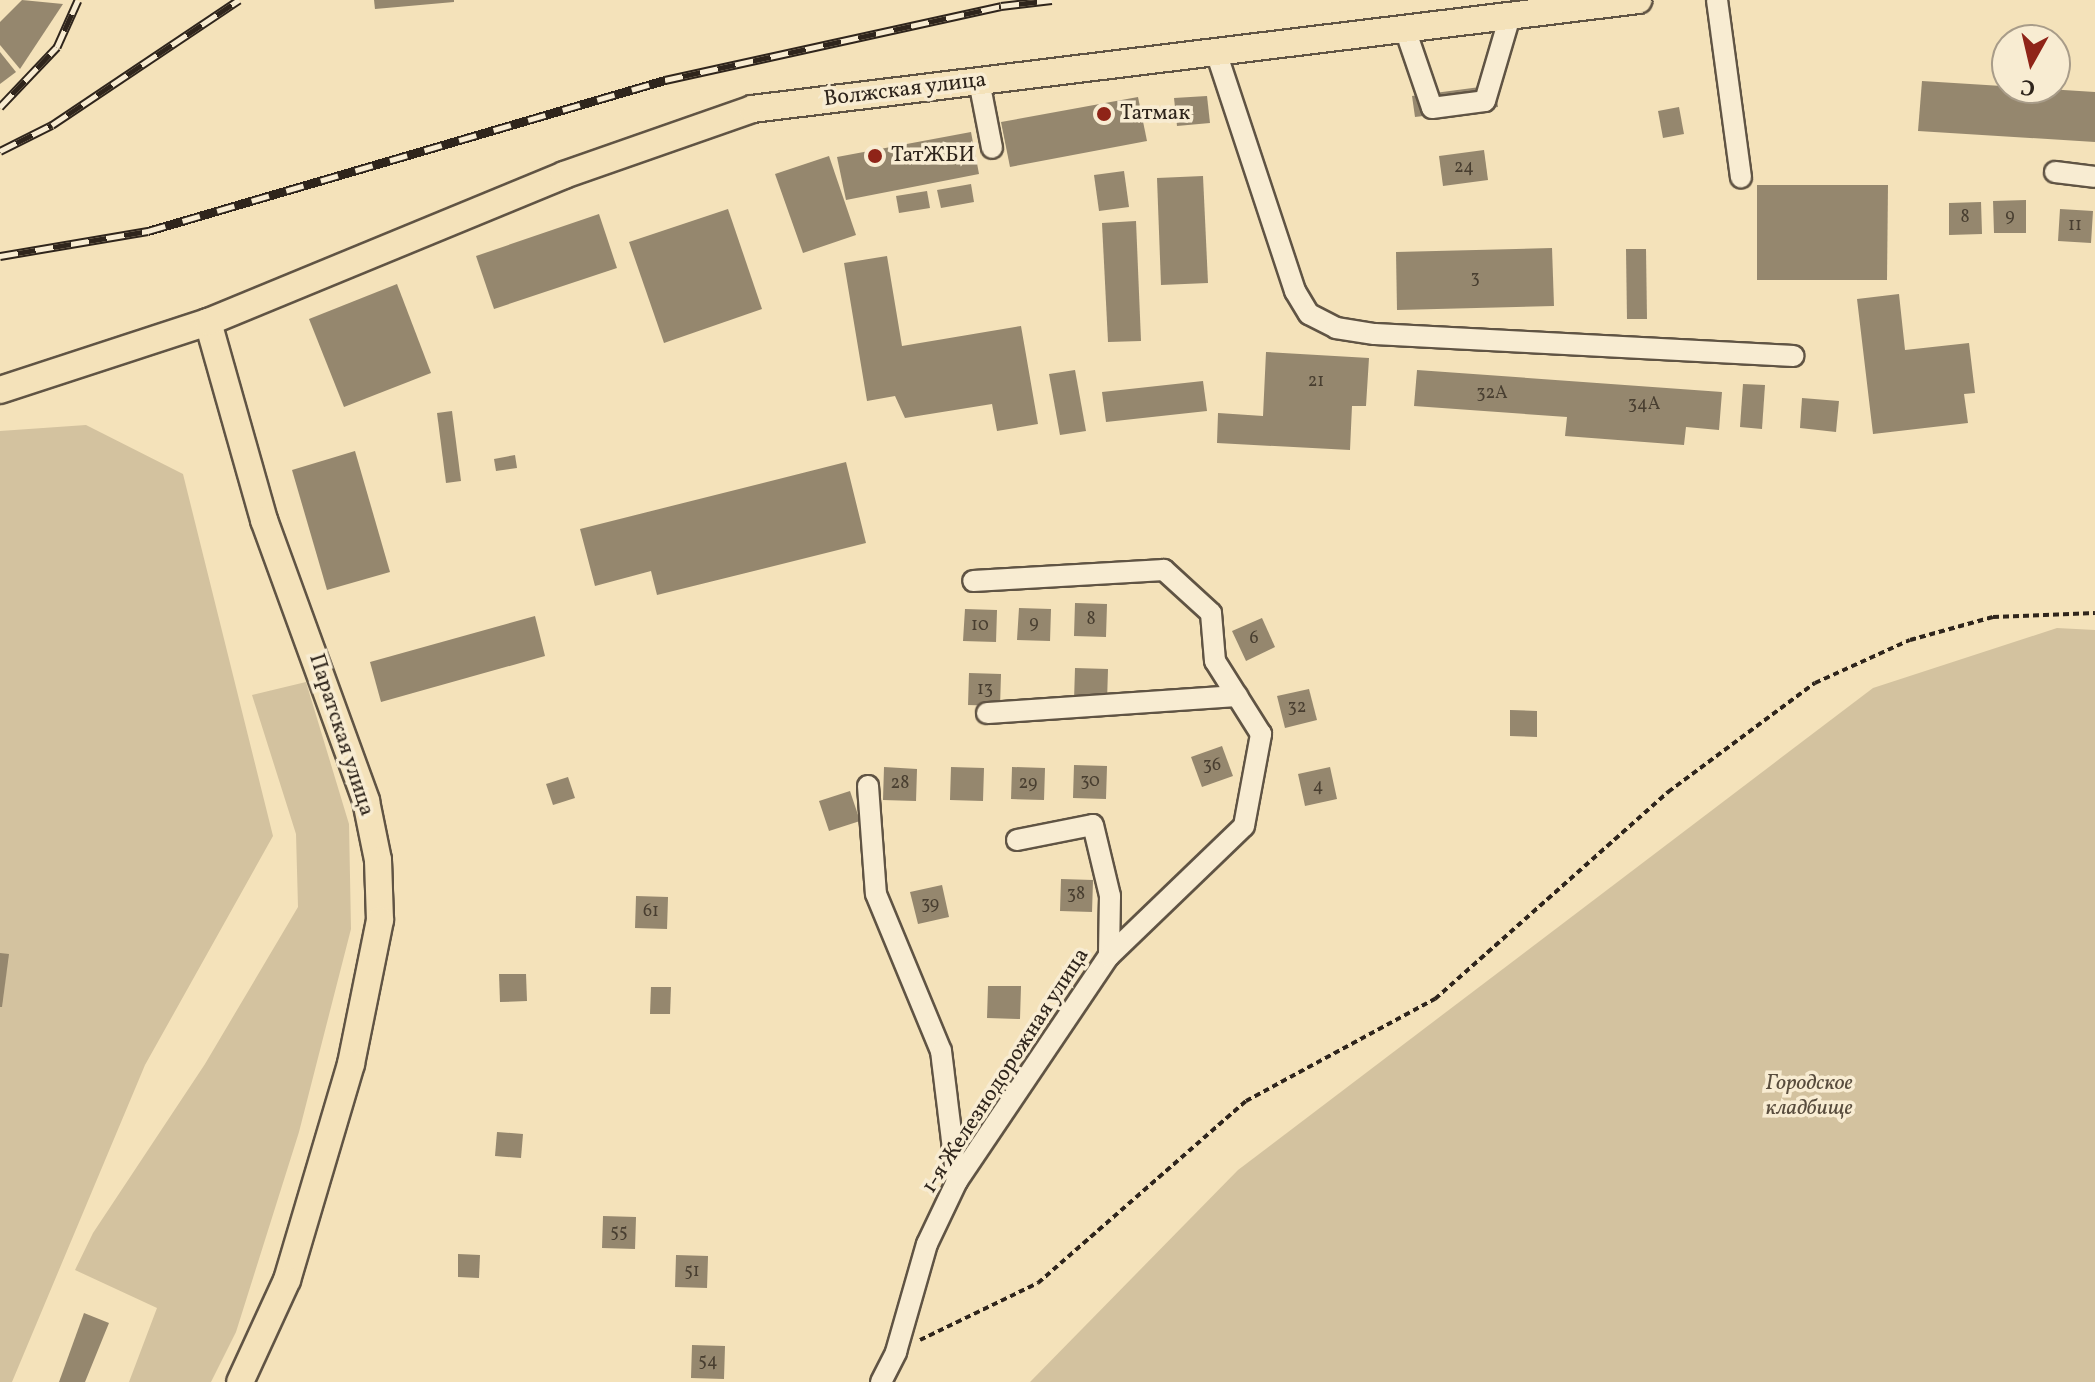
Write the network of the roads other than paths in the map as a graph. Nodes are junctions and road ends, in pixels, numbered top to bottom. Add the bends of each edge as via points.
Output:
1 (1638, 0) edge
2 (1717, 0) edge
3 (1510, 16) junction
4 (1405, 29) junction
5 (1216, 52) junction
6 (979, 81) junction
7 (992, 148) dead end
8 (2055, 172) dead end
9 (1741, 177) dead end
10 (2095, 177) edge
11 (208, 322) junction
12 (1793, 356) dead end
13 (0, 390) edge
14 (973, 581) dead end
15 (1237, 696) junction
16 (987, 713) dead end
17 (868, 786) dead end
18 (1017, 840) dead end
19 (1109, 956) junction
20 (957, 1181) junction
21 (240, 1382) edge
22 (881, 1382) edge

1 - 3 main road, Волжская улица
2 - 9 street
3 - 4 main road, Волжская улица
3 - 4 street via 1485,101 1432,108
4 - 5 main road, Волжская улица
5 - 6 main road, Волжская улица
5 - 12 street via 1295,291 1309,314 1336,328 1375,334
6 - 7 street
6 - 11 main road, Волжская улица via 752,109 564,175
8 - 10 street
11 - 13 main road, Волжская улица
11 - 21 main road, Паратская улица via 264,520 366,801 379,875 380,920 351,1064 287,1280
14 - 15 street, 1-я Железнодорожная улица via 1164,570 1211,613 1215,661
15 - 16 street
15 - 19 street, 1-я Железнодорожная улица via 1261,734 1244,826
17 - 20 street via 876,894 941,1051
18 - 19 street via 1093,825 1110,896
19 - 20 street, 1-я Железнодорожная улица
20 - 22 street, 1-я Железнодорожная улица via 927,1244 896,1352

